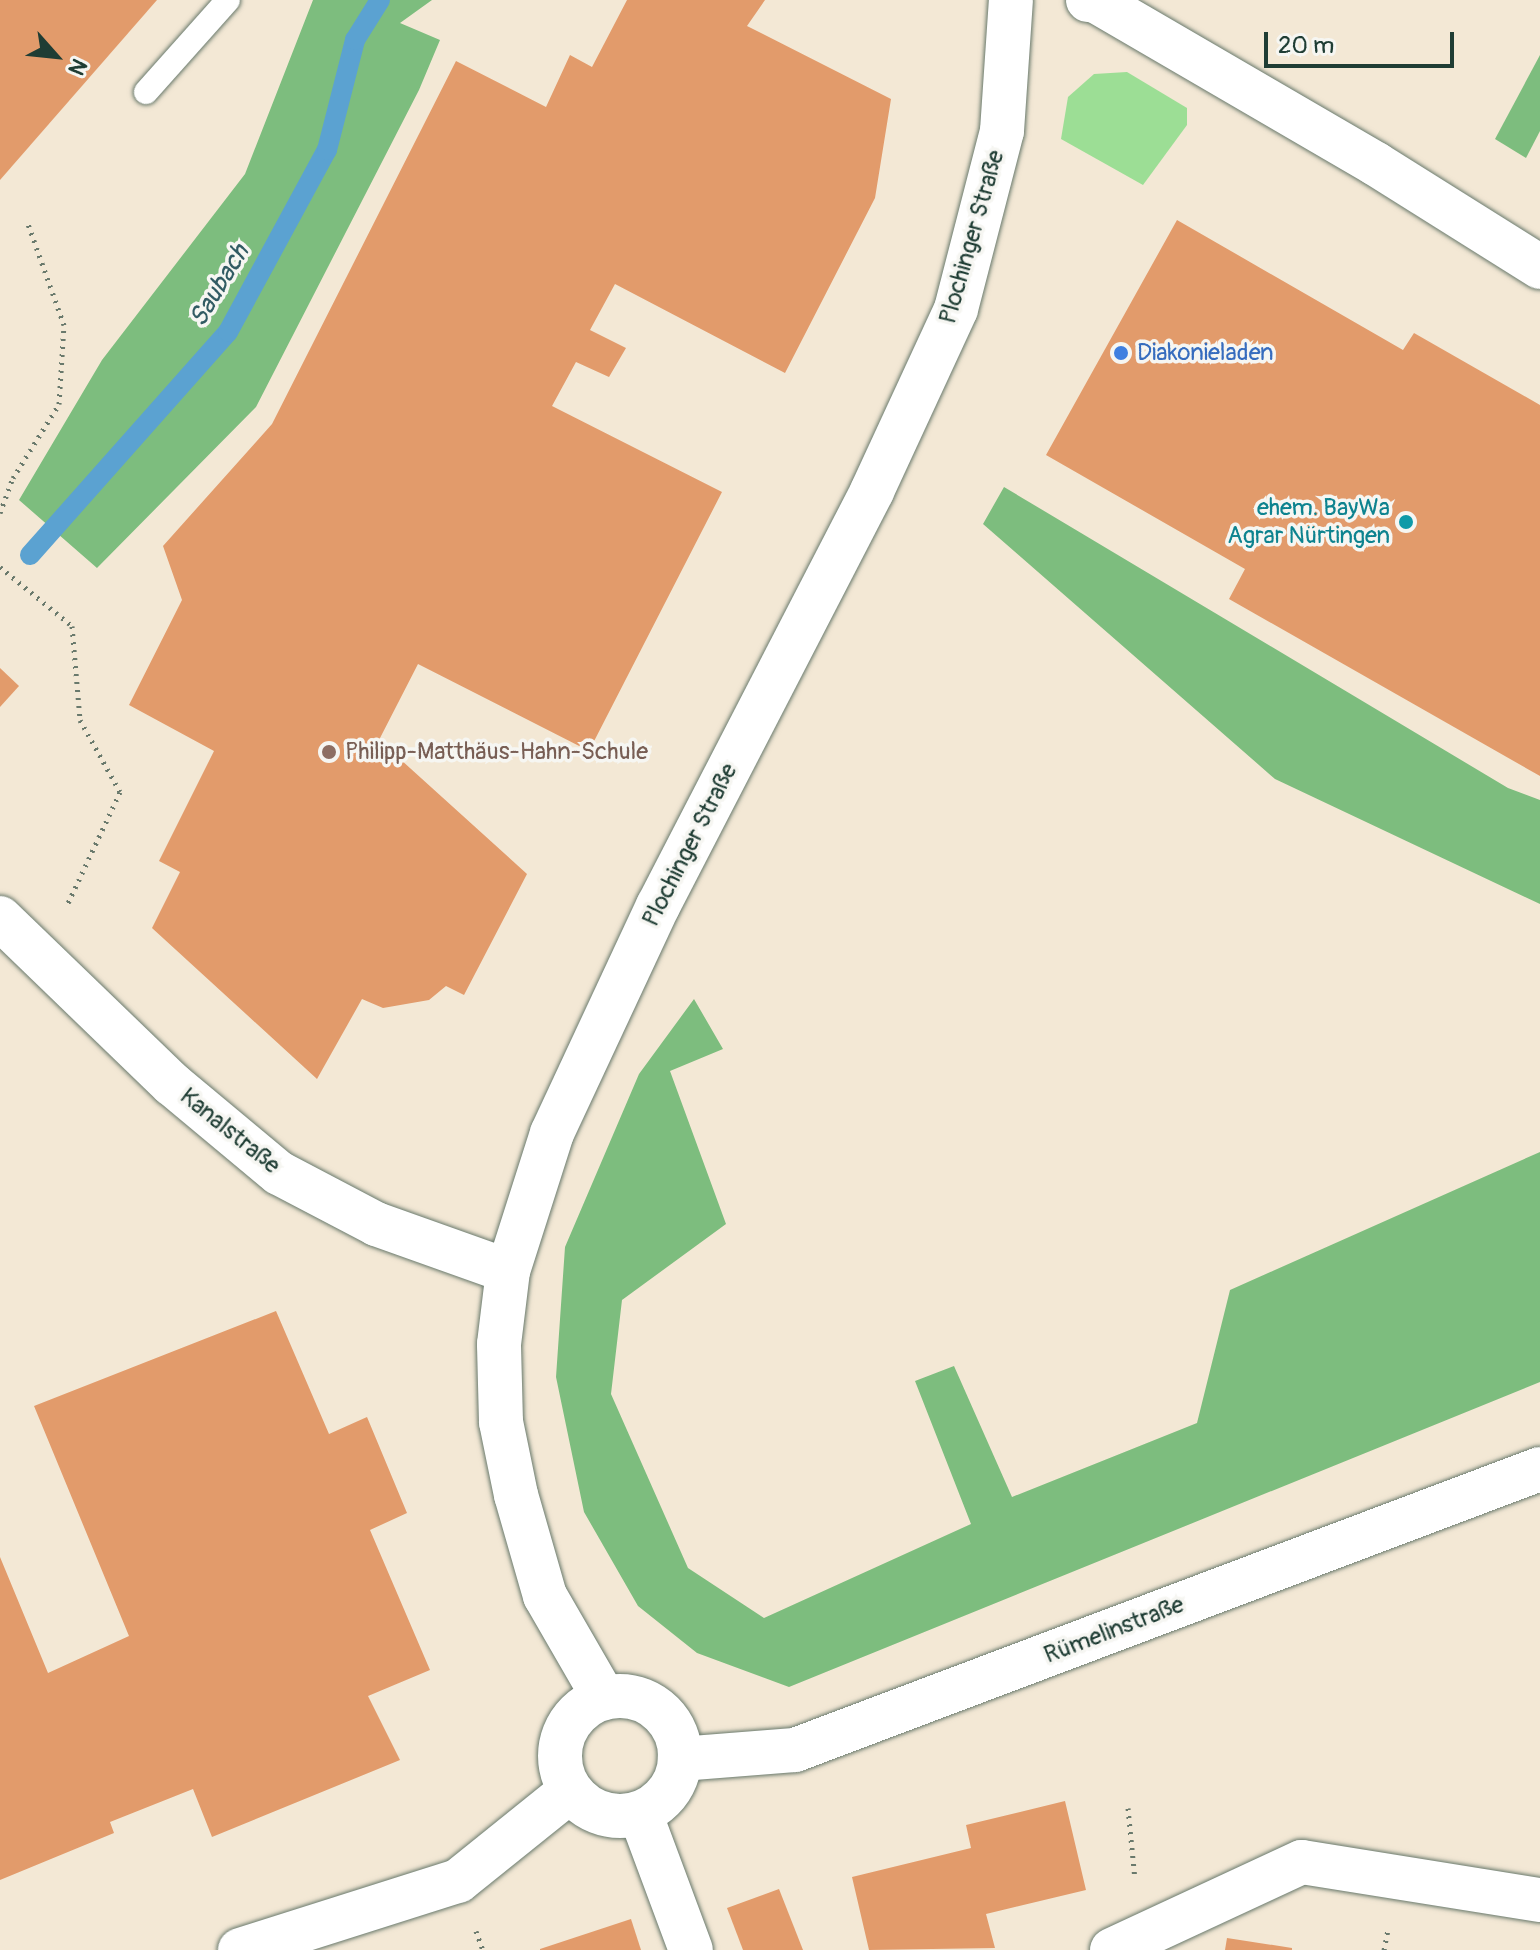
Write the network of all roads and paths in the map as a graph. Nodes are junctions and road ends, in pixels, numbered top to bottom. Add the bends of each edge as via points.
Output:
1 (228, 0) edge
2 (1011, 0) edge
3 (1088, 0) edge
4 (146, 92) dead end
5 (28, 224) dead end
6 (1540, 267) edge
7 (0, 513) edge
8 (0, 567) edge
9 (0, 918) edge
10 (43, 956) junction
11 (508, 1271) junction
12 (1540, 1469) edge
13 (604, 1698) junction
14 (680, 1759) junction
15 (570, 1791) junction
16 (640, 1813) junction
17 (1540, 1900) edge
18 (240, 1950) edge
19 (691, 1950) edge
20 (1112, 1950) edge

1 - 4 lane
2 - 11 street, Plochinger Straße via 1002,131 956,309 872,491 663,897 565,1105
3 - 6 street via 1376,164
5 - 7 path via 64,325 59,404 13,478
8 - 10 path via 72,626 80,720 120,792
9 - 10 street, Kanalstraße
10 - 11 street, Kanalstraße via 172,1084 279,1173 376,1224
11 - 13 street, Plochinger Straße via 499,1344 501,1422 516,1495 545,1596
12 - 14 street, Rümelinstraße via 795,1750
13 - 14 street via 630,1696 651,1705 677,1737
13 - 15 street via 584,1707 563,1735 559,1757
14 - 16 street via 672,1787
15 - 16 street via 595,1811 620,1817
15 - 18 street via 458,1881
16 - 19 street
17 - 20 street via 1302,1862

